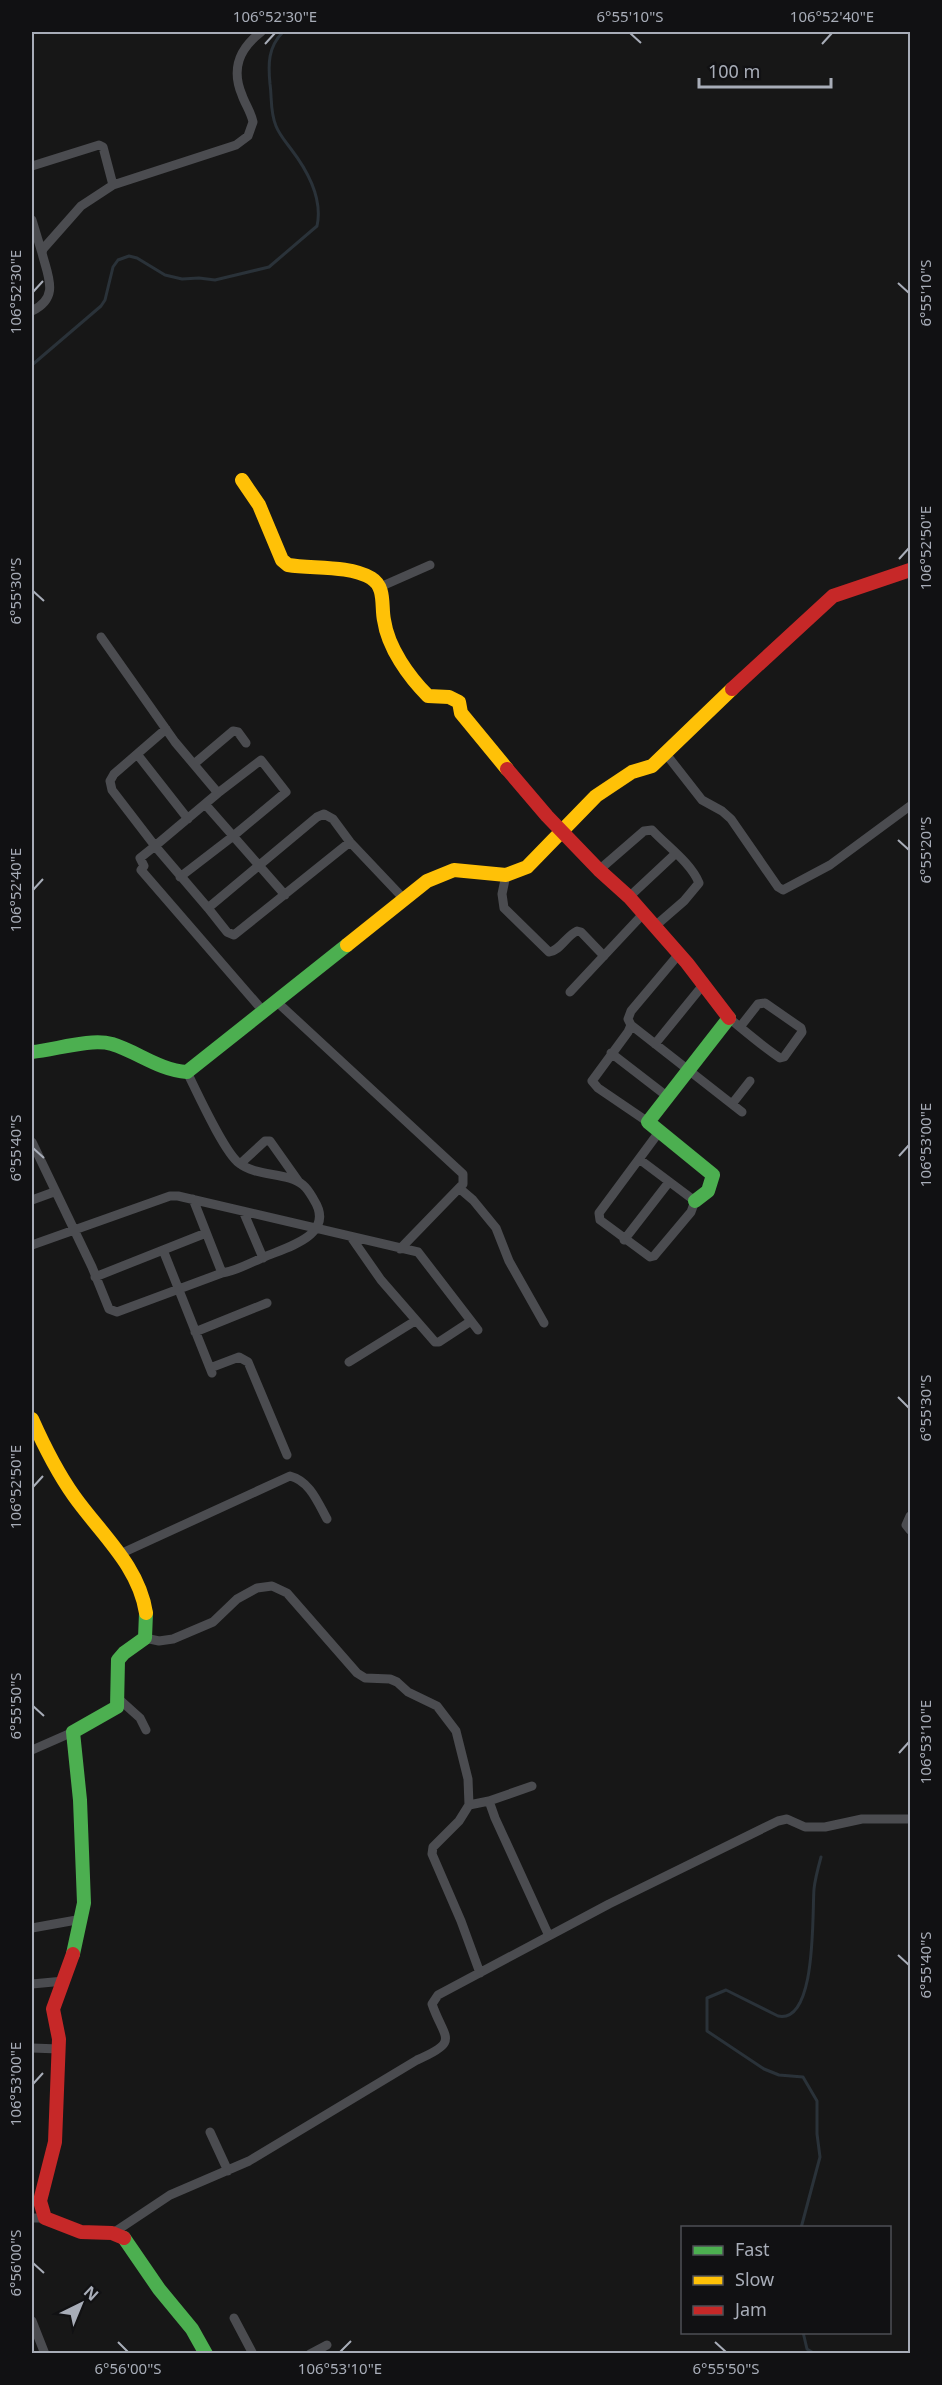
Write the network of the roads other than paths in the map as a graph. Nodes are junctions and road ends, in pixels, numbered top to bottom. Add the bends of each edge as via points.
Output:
1 (261, 32) edge
2 (32, 166) edge
3 (113, 185) junction
4 (32, 220) edge
5 (42, 253) junction
6 (32, 310) edge
7 (242, 480) dead end
8 (430, 565) dead end
9 (910, 570) edge
10 (380, 587) junction
11 (101, 637) dead end
12 (166, 729) junction
13 (246, 743) dead end
14 (137, 754) junction
15 (666, 754) junction
16 (194, 764) junction
17 (218, 793) junction
18 (205, 804) junction
19 (910, 806) edge
20 (188, 819) junction
21 (561, 831) junction
22 (232, 837) junction
23 (350, 842) junction
24 (155, 846) junction
25 (675, 854) junction
26 (260, 866) junction
27 (599, 870) junction
28 (506, 875) junction
29 (180, 877) junction
30 (285, 895) junction
31 (629, 897) junction
32 (404, 899) junction
33 (208, 908) junction
34 (643, 914) junction
35 (654, 927) junction
36 (679, 954) junction
37 (604, 956) junction
38 (703, 985) junction
39 (570, 992) dead end
40 (277, 1002) junction
41 (264, 1012) junction
42 (734, 1023) junction
43 (631, 1025) junction
44 (655, 1044) junction
45 (32, 1052) edge
46 (611, 1053) junction
47 (689, 1070) junction
48 (187, 1072) junction
49 (750, 1081) dead end
50 (668, 1097) junction
51 (732, 1104) junction
52 (742, 1112) dead end
53 (648, 1122) junction
54 (659, 1132) junction
55 (32, 1142) edge
56 (639, 1159) junction
57 (240, 1164) junction
58 (299, 1182) junction
59 (669, 1182) junction
60 (459, 1188) junction
61 (54, 1192) junction
62 (193, 1199) junction
63 (32, 1200) edge
64 (695, 1201) junction
65 (243, 1211) junction
66 (316, 1228) junction
67 (73, 1230) junction
68 (206, 1233) junction
69 (351, 1237) junction
70 (624, 1240) junction
71 (32, 1245) edge
72 (400, 1249) junction
73 (163, 1250) junction
74 (263, 1258) junction
75 (222, 1273) junction
76 (95, 1277) junction
77 (180, 1289) junction
78 (267, 1303) dead end
79 (416, 1321) junction
80 (471, 1321) junction
81 (544, 1323) dead end
82 (478, 1330) dead end
83 (195, 1332) junction
84 (349, 1362) dead end
85 (32, 1419) edge
86 (287, 1455) dead end
87 (910, 1516) edge
88 (327, 1519) dead end
89 (910, 1530) edge
90 (120, 1554) junction
91 (145, 1638) junction
92 (120, 1700) junction
93 (146, 1730) dead end
94 (73, 1731) junction
95 (32, 1750) edge
96 (532, 1786) dead end
97 (489, 1801) junction
98 (469, 1805) junction
99 (910, 1819) edge
100 (82, 1919) junction
101 (32, 1928) edge
102 (549, 1936) junction
103 (480, 1973) junction
104 (64, 1981) junction
105 (32, 1983) edge
106 (32, 2048) edge
107 (59, 2049) junction
108 (210, 2132) dead end
109 (228, 2171) junction
110 (38, 2218) edge
111 (113, 2233) junction
112 (234, 2319) dead end
113 (32, 2321) edge
114 (327, 2345) dead end
115 (45, 2354) edge
116 (206, 2354) edge
117 (254, 2354) edge
118 (310, 2354) edge

1 - 3 street via 247,44 236,66 238,85 253,122 245,138 236,146
2 - 3 street via 99,145 103,147
3 - 5 street via 81,206
4 - 5 street
5 - 6 street via 50,290 47,300
7 - 10 street via 259,505 282,560 288,565 362,575
8 - 10 street
9 - 15 street via 833,596
10 - 21 street via 386,629 410,675 428,696 459,702 469,724
11 - 12 street
12 - 14 street
12 - 16 street
13 - 16 street via 238,732 229,732
14 - 20 street
14 - 24 street via 110,782 123,807
15 - 19 street via 702,800 731,819 784,891 830,865
15 - 21 street via 596,796
16 - 17 street
17 - 18 street
17 - 22 street via 261,760 285,789 285,794
18 - 20 street
18 - 22 street
20 - 24 street
21 - 27 street
21 - 28 street via 527,867
22 - 26 street
22 - 29 street
23 - 26 street via 333,819 320,815
23 - 30 street
23 - 32 street
24 - 29 street
24 - 41 street via 140,858 144,865 141,870
25 - 27 street via 652,830 647,830
25 - 31 street
25 - 35 street via 699,883
26 - 30 street
26 - 33 street
27 - 31 street
28 - 32 street via 454,870 427,881
28 - 37 street via 504,908 549,952 577,931
29 - 33 street
30 - 33 street via 234,935
31 - 34 street
32 - 40 street
34 - 35 street
34 - 37 street
35 - 36 street
36 - 38 street
36 - 43 street via 631,1011
37 - 39 street
38 - 42 street
38 - 44 street
40 - 41 street
40 - 60 street via 453,1164 464,1177
41 - 48 street
42 - 42 street via 781,1058 802,1032 765,1003
42 - 47 street
43 - 44 street
43 - 46 street
44 - 47 street
45 - 48 street via 111,1044 167,1069
46 - 50 street
46 - 53 street via 593,1083
47 - 50 street
47 - 51 street
48 - 57 street via 223,1142
49 - 51 street
50 - 53 street
51 - 52 street
53 - 54 street
54 - 56 street
54 - 64 street via 713,1175 710,1188
55 - 61 street
56 - 59 street
56 - 70 street via 598,1215
57 - 58 street
57 - 58 street via 265,1141 270,1141
58 - 66 street via 320,1208
59 - 64 street
59 - 70 street
60 - 72 street
60 - 81 street via 496,1228 509,1261
61 - 63 street
61 - 67 street
62 - 65 street
62 - 67 street via 170,1196
62 - 68 street
64 - 70 street via 691,1212 654,1256 646,1256
65 - 66 street
65 - 74 street
66 - 69 street
66 - 74 street via 301,1242
67 - 71 street
67 - 76 street
68 - 73 street
68 - 75 street
69 - 72 street
69 - 79 street
72 - 80 street via 421,1255
73 - 76 street
73 - 77 street
74 - 75 street
75 - 77 street
76 - 77 street via 109,1309 117,1312
77 - 83 street
78 - 83 street
79 - 80 street via 438,1342
79 - 84 street
80 - 82 street
83 - 86 street via 211,1371 239,1357 248,1362
85 - 90 street via 65,1483
87 - 89 street via 906,1525
88 - 90 street via 308,1487 290,1476
90 - 91 street via 146,1606
91 - 92 street via 117,1661
91 - 98 street via 173,1639 213,1622 237,1599 257,1588 272,1586 283,1590 357,1673 365,1678 398,1682 444,1714 456,1731 468,1779
92 - 93 street via 140,1718
92 - 94 street via 113,1710
94 - 95 street
94 - 100 street via 80,1809
96 - 97 street
97 - 98 street
97 - 102 street
98 - 103 street via 433,1847 432,1854
99 - 102 street via 862,1819 825,1827 805,1827 787,1819 778,1821
100 - 101 street
100 - 104 street
102 - 103 street
103 - 109 street via 434,1999 433,2007 447,2036 441,2049
104 - 105 street
104 - 107 street via 52,2009
106 - 107 street
107 - 110 street via 55,2142
108 - 109 street
109 - 111 street via 170,2195
110 - 111 street via 85,2232
111 - 116 street via 125,2238
112 - 117 street
113 - 115 street
114 - 118 street

